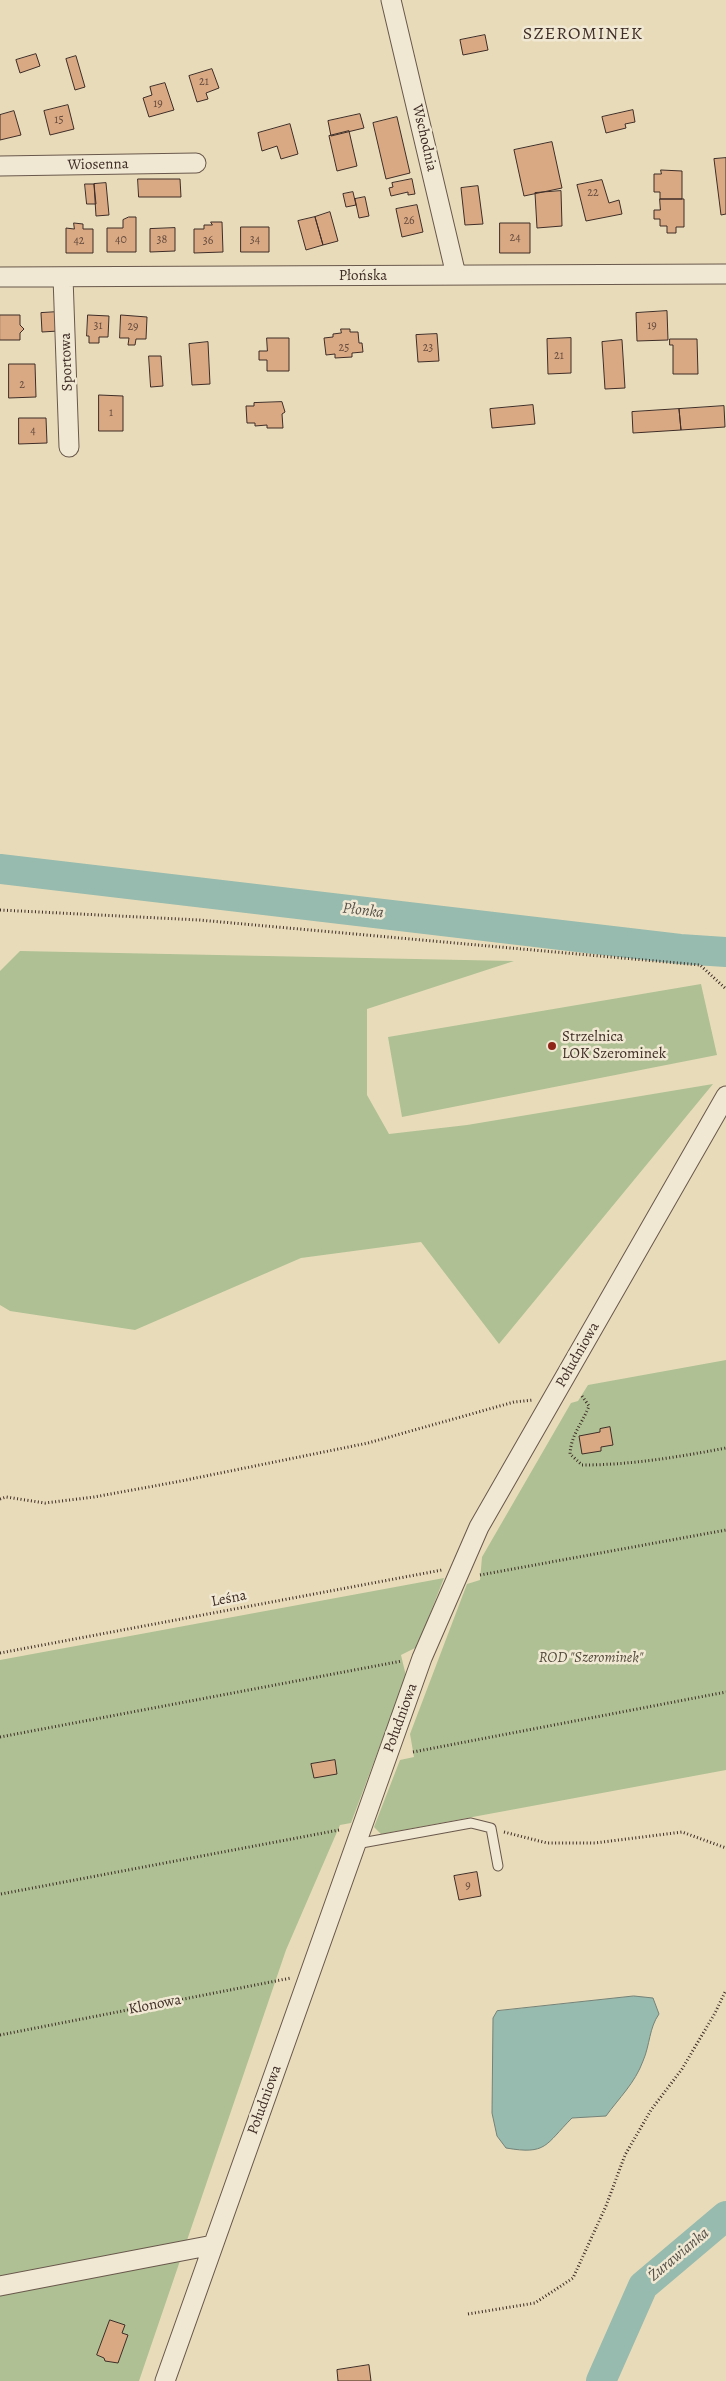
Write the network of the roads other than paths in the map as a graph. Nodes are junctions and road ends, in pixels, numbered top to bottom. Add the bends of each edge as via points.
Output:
1 (391, 0) edge
2 (196, 163) dead end
3 (0, 166) edge
4 (726, 274) edge
5 (456, 275) junction
6 (0, 277) edge
7 (63, 277) junction
8 (69, 447) dead end
9 (726, 1096) edge
10 (356, 1844) junction
11 (498, 1866) dead end
12 (213, 2245) junction
13 (0, 2286) edge
14 (165, 2381) edge

1 - 5 street, Wschodnia
2 - 3 street, Wiosenna
4 - 5 street, Płońska
5 - 7 street, Płońska
6 - 7 street, Płońska
7 - 8 street, Sportowa
9 - 10 street, Południowa via 479,1527 422,1658
10 - 11 lane via 471,1824 491,1828
10 - 12 street, Południowa
12 - 13 street
12 - 14 street, Południowa

